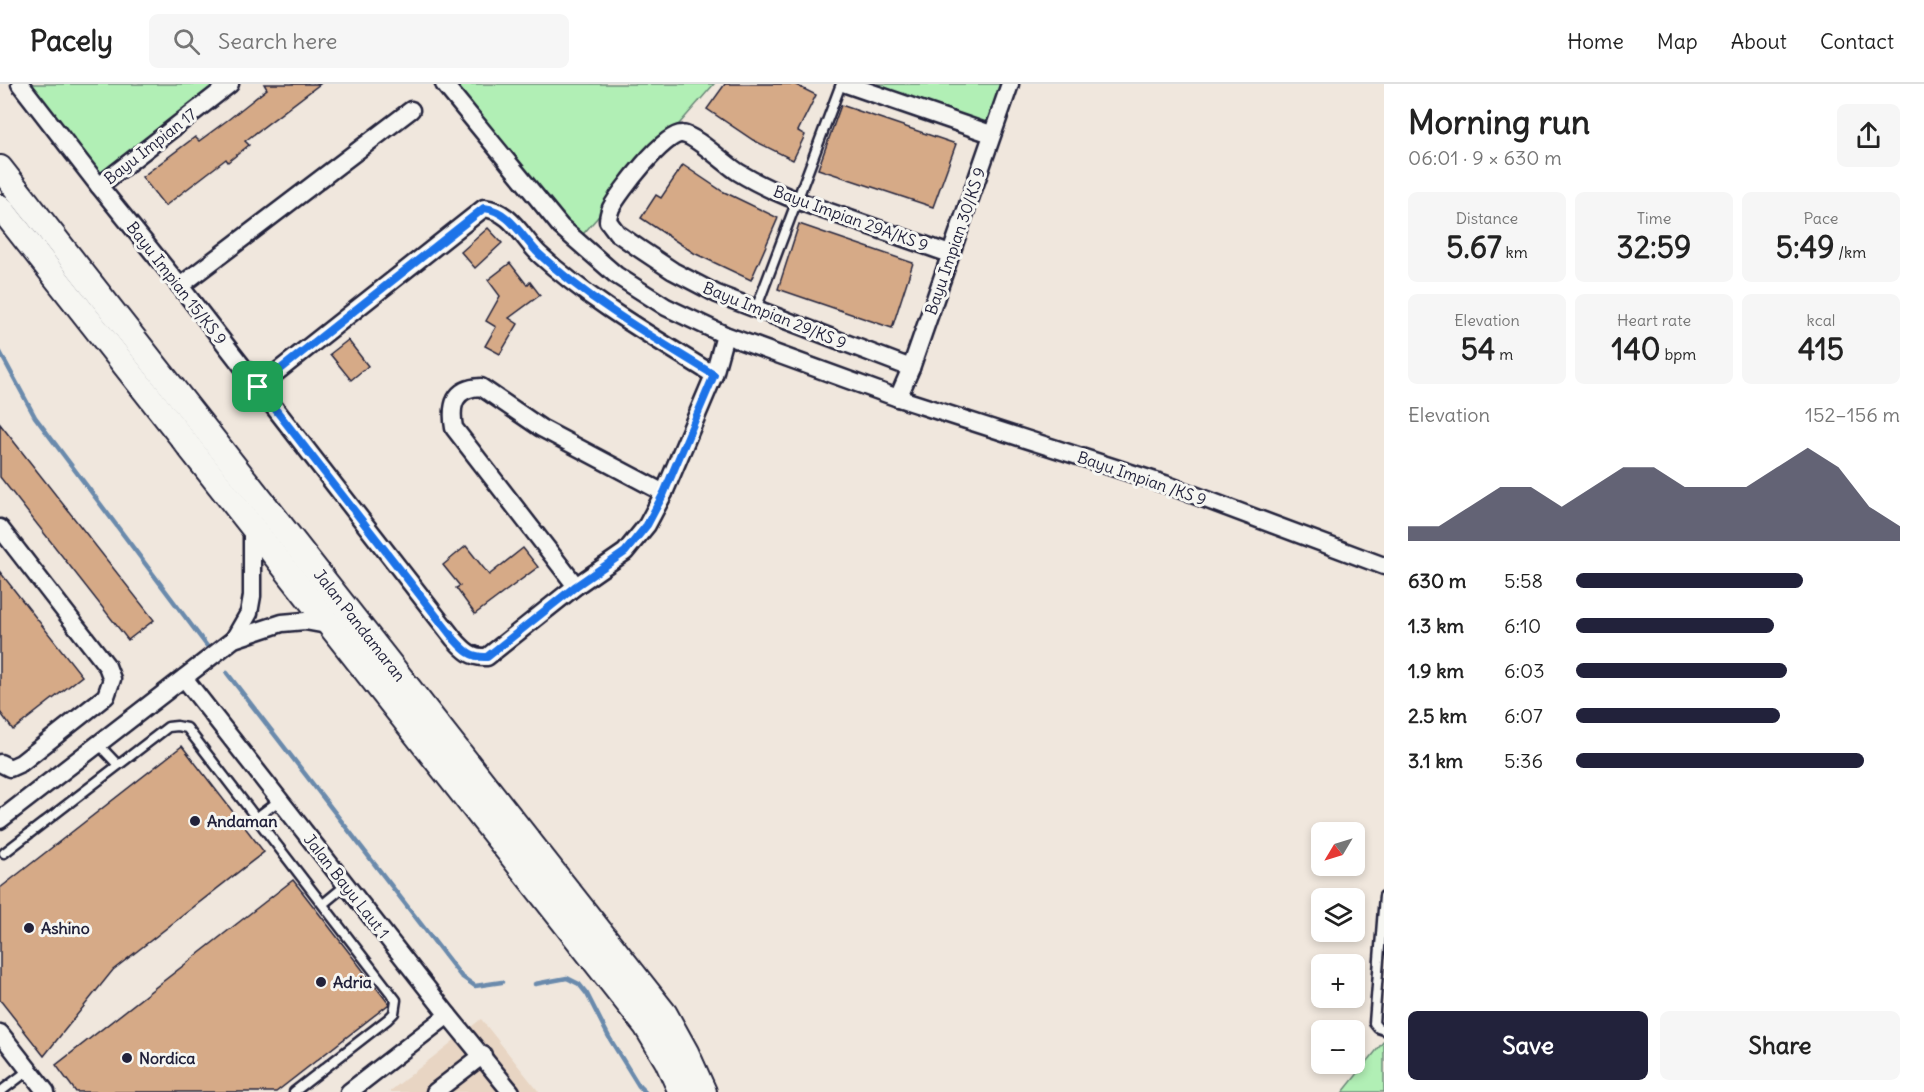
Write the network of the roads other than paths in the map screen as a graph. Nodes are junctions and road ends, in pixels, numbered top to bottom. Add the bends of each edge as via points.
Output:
1 (20, 84) edge
2 (230, 84) edge
3 (444, 84) edge
4 (841, 84) edge
5 (846, 84) edge
6 (1010, 84) edge
7 (411, 110) dead end
8 (991, 134) junction
9 (0, 168) edge
10 (638, 171) joint
11 (99, 186) junction
12 (796, 201) junction
13 (0, 207) edge
14 (950, 254) junction
15 (180, 286) junction
16 (756, 310) junction
17 (725, 335) junction
18 (911, 368) junction
19 (714, 375) junction
20 (258, 387) junction
21 (898, 398) junction
22 (664, 493) junction
23 (252, 524) junction
24 (0, 528) edge
25 (1384, 566) edge
26 (576, 586) junction
27 (332, 626) junction
28 (234, 639) junction
29 (184, 678) junction
30 (98, 744) junction
31 (0, 763) edge
32 (118, 765) junction
33 (280, 800) junction
34 (256, 818) junction
35 (0, 820) edge
36 (4, 853) dead end
37 (346, 885) junction
38 (1384, 896) edge
39 (322, 904) junction
40 (448, 1015) junction
41 (1384, 1030) edge
42 (0, 1033) edge
43 (483, 1055) junction
44 (29, 1070) junction
45 (0, 1092) edge
46 (46, 1092) edge
47 (294, 1092) edge
48 (349, 1092) edge
49 (435, 1092) edge
50 (511, 1092) edge
51 (681, 1092) edge
52 (704, 1092) edge

1 - 11 street, Bayu Impian 15/KS 9
2 - 11 street, Bayu Impian 17
3 - 17 street, Bayu Impian /KS 9 via 561,227 616,275 666,307
4 - 12 lane
5 - 8 street
6 - 8 street, Bayu Impian 30/KS 9
7 - 15 street
8 - 14 street, Bayu Impian 30/KS 9
9 - 52 main road, Jalan Pandamaran via 665,1014
10 - 12 street, Bayu Impian 29A/KS 9 via 665,142 675,134 683,134 757,183
10 - 16 street, Bayu Impian 29/KS 9 via 609,214 608,221 617,233 673,271
11 - 15 street, Bayu Impian 15/KS 9
12 - 14 street, Bayu Impian 29A/KS 9
12 - 16 lane
13 - 23 main road, Jalan Pandamaran
14 - 18 street, Bayu Impian 30/KS 9
15 - 20 street, Bayu Impian 15/KS 9
16 - 18 street, Bayu Impian 29/KS 9
17 - 19 street
17 - 21 street, Bayu Impian /KS 9
18 - 21 street, Bayu Impian 30/KS 9
19 - 20 street via 592,297 539,253 504,214 484,208
19 - 22 street
20 - 26 street, Bayu Impian 15/KS 9 via 467,652 477,658 487,657
21 - 25 street, Bayu Impian /KS 9 via 1165,484
22 - 26 street via 647,525 625,552
22 - 26 street via 541,428 481,387 469,387 456,398 451,412 454,428
23 - 27 main road, Jalan Pandamaran
23 - 28 street via 252,596 249,613
24 - 31 street via 107,666 112,680 106,696 21,764 10,768
27 - 28 street via 305,621 282,623
27 - 51 main road, Jalan Pandamaran via 646,1026
28 - 29 street
29 - 30 street
29 - 33 street, Jalan Bayu Laut 1
30 - 32 lane
30 - 35 street
32 - 34 lane via 168,727 186,728
32 - 36 lane
33 - 34 lane
33 - 37 street, Jalan Bayu Laut 1
34 - 39 lane
37 - 39 lane
37 - 40 street, Jalan Bayu Laut 1
38 - 41 lane via 1374,1023
39 - 47 lane via 396,1000 394,1013 388,1019
40 - 43 street, Jalan Bayu Laut 1
40 - 48 street
42 - 44 street
43 - 49 street
43 - 50 street, Jalan Bayu Laut 1
44 - 45 lane
44 - 46 street

